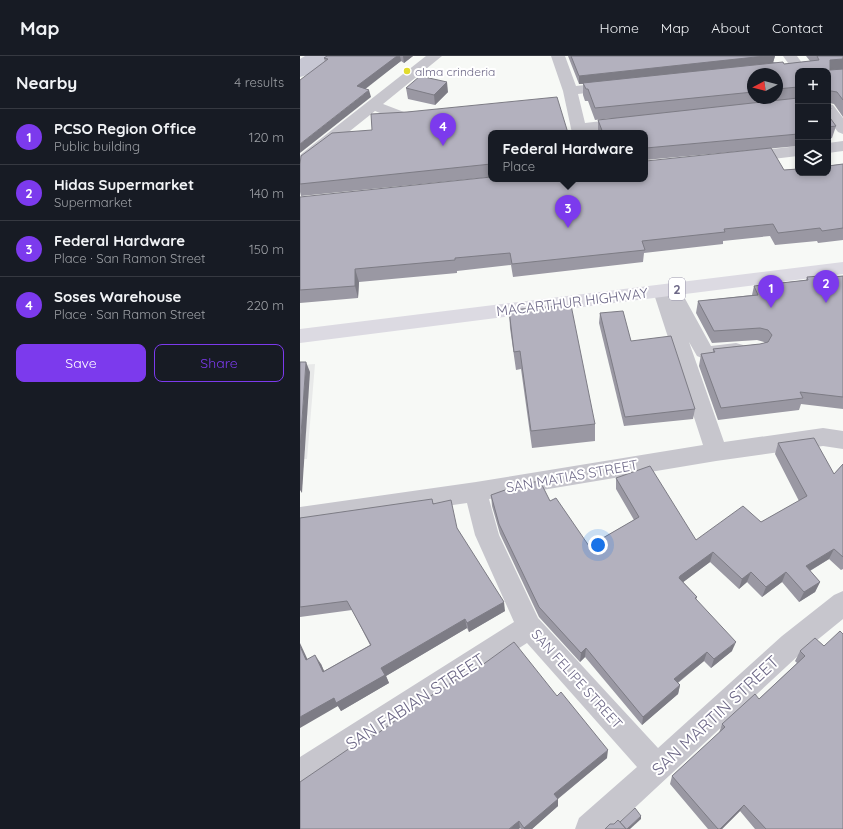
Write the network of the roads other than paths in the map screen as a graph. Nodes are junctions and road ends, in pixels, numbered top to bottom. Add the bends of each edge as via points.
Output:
1 (435, 56) edge
2 (558, 56) edge
3 (796, 64) edge
4 (782, 68) edge
5 (625, 85) edge
6 (570, 91) junction
7 (372, 104) junction
8 (831, 112) edge
9 (440, 115) edge
10 (642, 121) edge
11 (843, 129) edge
12 (580, 130) edge
13 (843, 146) edge
14 (831, 148) edge
15 (795, 151) edge
16 (730, 159) edge
17 (300, 163) edge
18 (843, 268) edge
19 (667, 290) junction
20 (300, 336) edge
21 (757, 348) edge
22 (843, 440) edge
23 (716, 452) junction
24 (476, 492) junction
25 (300, 517) edge
26 (843, 603) edge
27 (529, 627) junction
28 (657, 768) junction
29 (300, 774) edge
30 (590, 829) edge

1 - 7 street
2 - 6 street
3 - 4 street
5 - 6 street
6 - 12 street
7 - 9 street via 402,117
7 - 17 street
8 - 11 street
10 - 12 street
13 - 14 street
15 - 16 street
18 - 19 highway, MACARTHUR HIGHWAY / 2
19 - 20 highway, MACARTHUR HIGHWAY / 2
19 - 21 street via 704,352
19 - 23 street
22 - 23 street, SAN MATIAS STREET via 823,437
23 - 24 street, SAN MATIAS STREET
24 - 25 street, SAN MATIAS STREET
24 - 27 street, SAN FELIPE STREET via 487,535
26 - 28 street, SAN MARTIN STREET via 791,645
27 - 28 street, SAN FELIPE STREET
27 - 29 street, SAN FABIAN STREET
28 - 30 street, SAN MARTIN STREET

